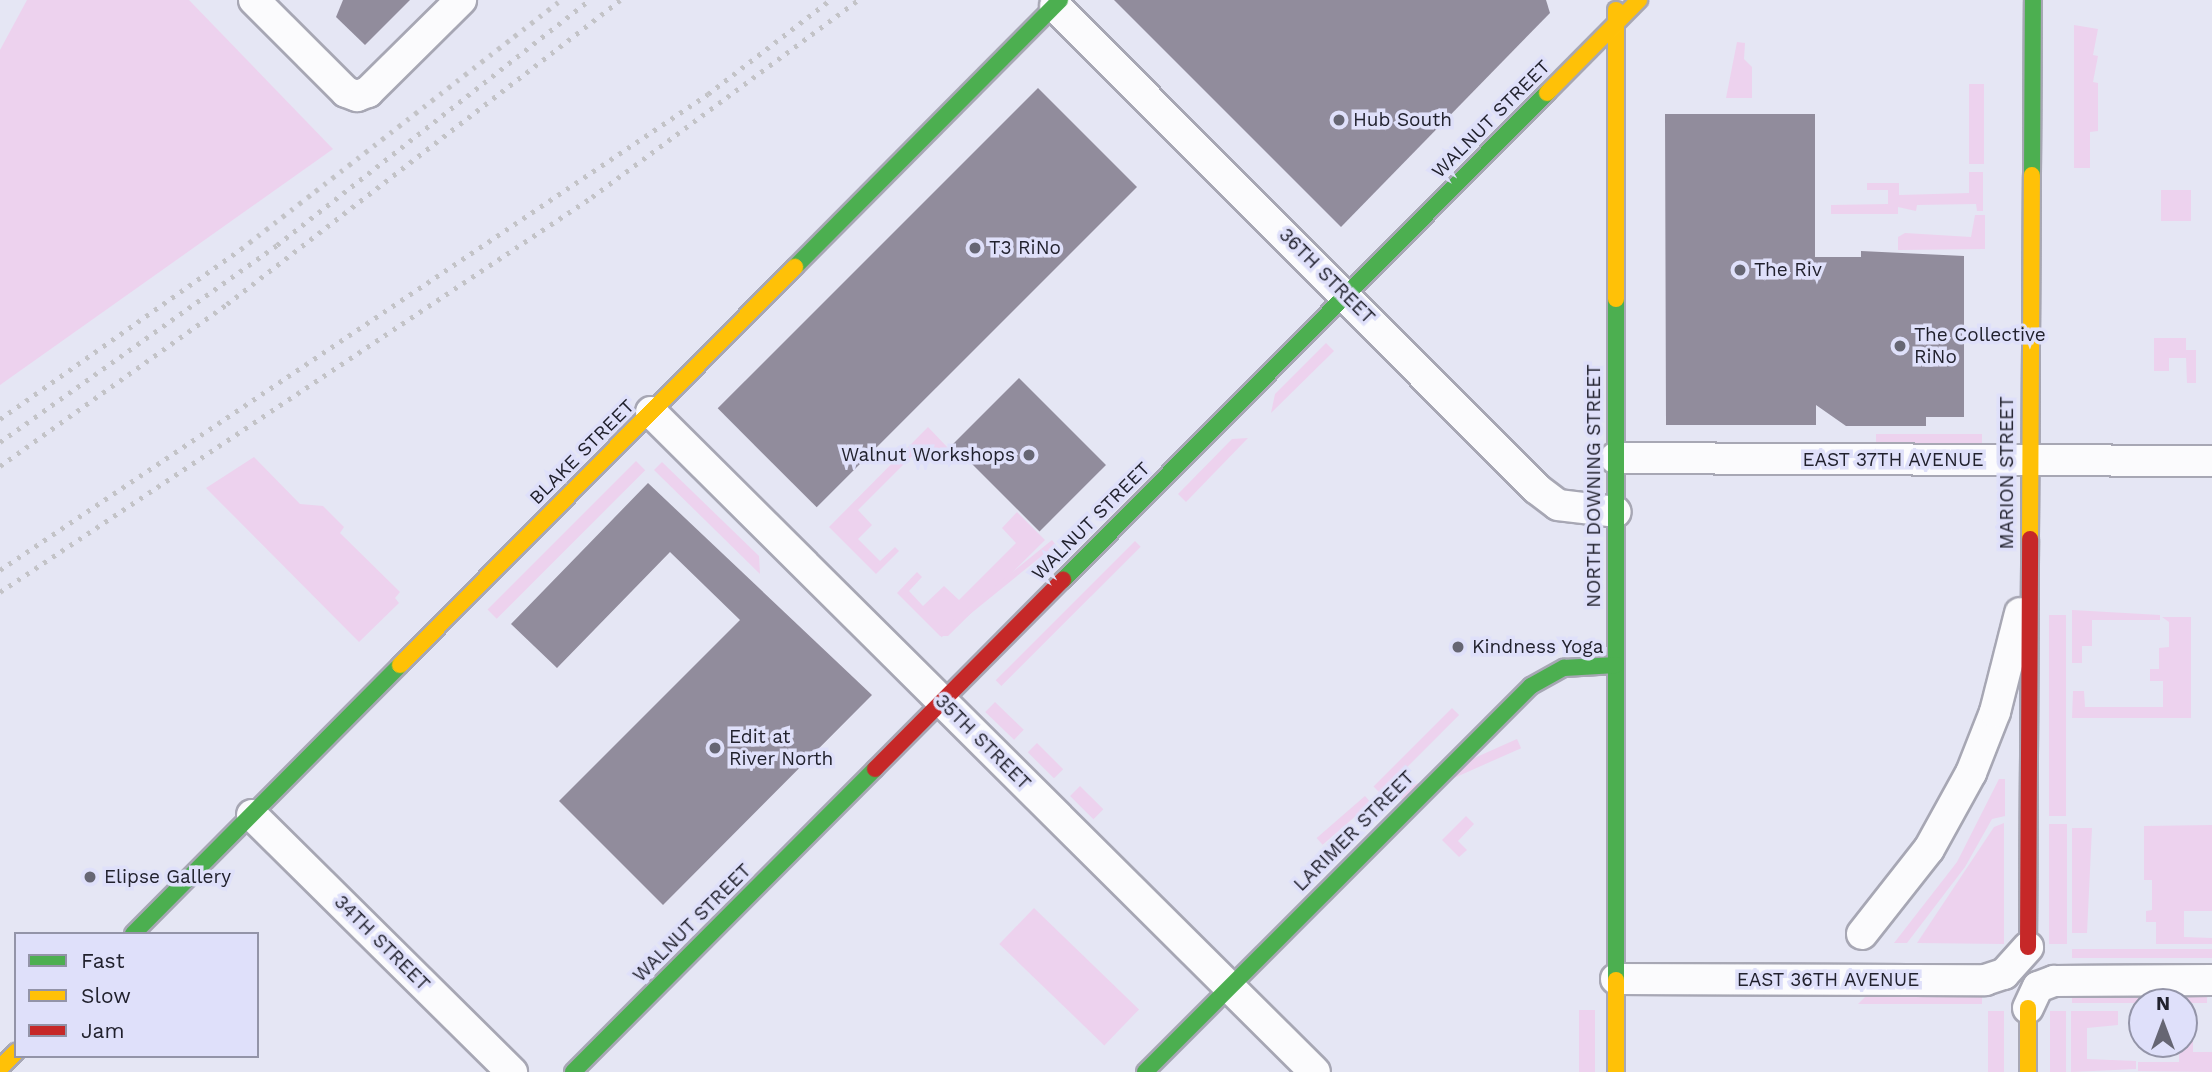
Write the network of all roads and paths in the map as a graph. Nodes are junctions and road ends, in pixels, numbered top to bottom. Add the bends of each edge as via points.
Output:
1 (254, 0) edge
2 (461, 0) edge
3 (1602, 0) edge
4 (1616, 0) edge
5 (1639, 0) edge
6 (2034, 0) edge
7 (1057, 3) edge
8 (1615, 26) junction
9 (1346, 295) junction
10 (651, 412) junction
11 (1615, 458) junction
12 (2028, 460) junction
13 (2212, 461) edge
14 (1616, 512) junction
15 (2028, 578) junction
16 (1616, 665) junction
17 (942, 701) junction
18 (252, 815) junction
19 (135, 932) edge
20 (1862, 934) dead end
21 (2028, 947) joint
22 (1616, 979) junction
23 (2212, 980) edge
24 (1229, 986) junction
25 (2028, 1008) joint
26 (14, 1054) edge
27 (0, 1068) edge
28 (512, 1072) edge
29 (573, 1072) edge
30 (1145, 1072) edge
31 (1315, 1072) edge
32 (1616, 1072) edge
33 (2028, 1072) edge

1 - 2 street via 346,92 357,96 368,92
3 - 8 street, NORTH DOWNING STREET
4 - 8 street, NORTH DOWNING STREET
5 - 8 street, WALNUT STREET
6 - 12 street, MARION STREET
7 - 9 street, 36TH STREET
7 - 10 street, BLAKE STREET
8 - 9 street, WALNUT STREET
8 - 11 street, NORTH DOWNING STREET
9 - 14 street, 36TH STREET via 1537,489 1558,505
9 - 17 street, WALNUT STREET
10 - 17 street, 35TH STREET
10 - 18 street, BLAKE STREET
11 - 12 street, EAST 37TH AVENUE
11 - 14 street, NORTH DOWNING STREET
12 - 13 street, EAST 37TH AVENUE
12 - 15 street, MARION STREET
14 - 16 street, NORTH DOWNING STREET
15 - 20 street via 1994,712 1970,773 1929,849
15 - 21 street, MARION STREET
16 - 22 street, NORTH DOWNING STREET
16 - 24 street, LARIMER STREET via 1564,668 1531,686
17 - 24 street, 35TH STREET
17 - 29 street, WALNUT STREET
18 - 19 street, BLAKE STREET
18 - 28 street, 34TH STREET
21 - 22 street, EAST 36TH AVENUE via 2004,974 1984,980
22 - 32 street, NORTH DOWNING STREET
23 - 25 street via 2054,981 2038,987
24 - 30 street, LARIMER STREET
24 - 31 street, 35TH STREET
25 - 33 street
26 - 27 street

